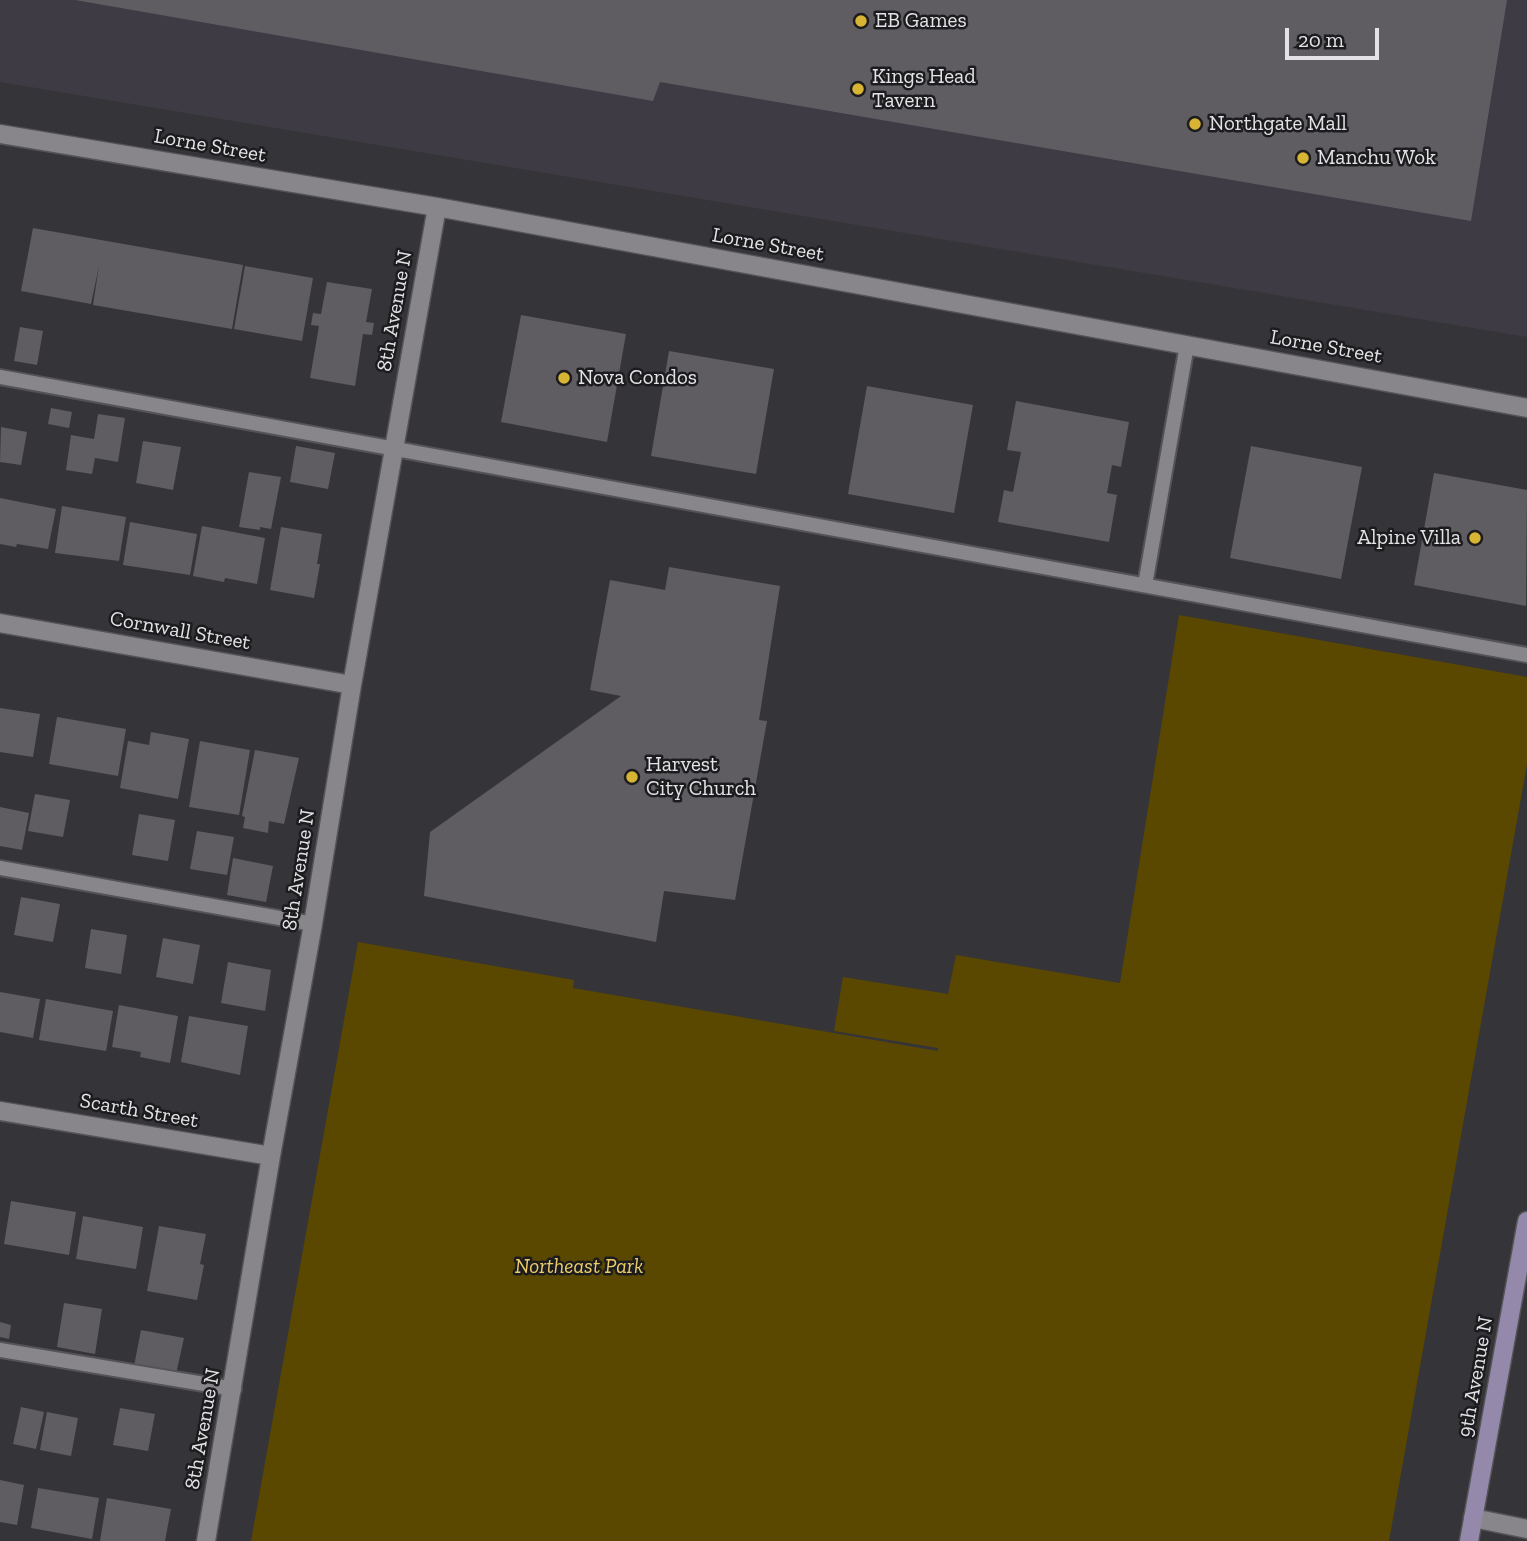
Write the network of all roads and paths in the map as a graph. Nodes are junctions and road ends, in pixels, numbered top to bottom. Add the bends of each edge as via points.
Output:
1 (0, 134) edge
2 (437, 207) junction
3 (1187, 345) junction
4 (0, 377) edge
5 (1527, 408) edge
6 (394, 448) junction
7 (1145, 585) junction
8 (0, 623) edge
9 (1527, 655) edge
10 (352, 685) junction
11 (0, 868) edge
12 (313, 924) junction
13 (0, 1111) edge
14 (271, 1156) junction
15 (1527, 1221) edge
16 (0, 1350) edge
17 (234, 1389) junction
18 (1473, 1518) junction
19 (1527, 1529) edge
20 (206, 1541) edge
21 (1469, 1541) edge

1 - 2 street, Lorne Street
2 - 3 street, Lorne Street
2 - 6 street, 8th Avenue N
3 - 5 street, Lorne Street
3 - 7 lane
4 - 6 lane
6 - 7 lane
6 - 10 street, 8th Avenue N
7 - 9 lane
8 - 10 street, Cornwall Street
10 - 12 street, 8th Avenue N
11 - 12 lane
12 - 14 street, 8th Avenue N
13 - 14 street, Scarth Street
14 - 17 street, 8th Avenue N
15 - 18 main road, 9th Avenue N
16 - 17 lane
17 - 20 street, 8th Avenue N
18 - 19 street
18 - 21 main road, 9th Avenue N

